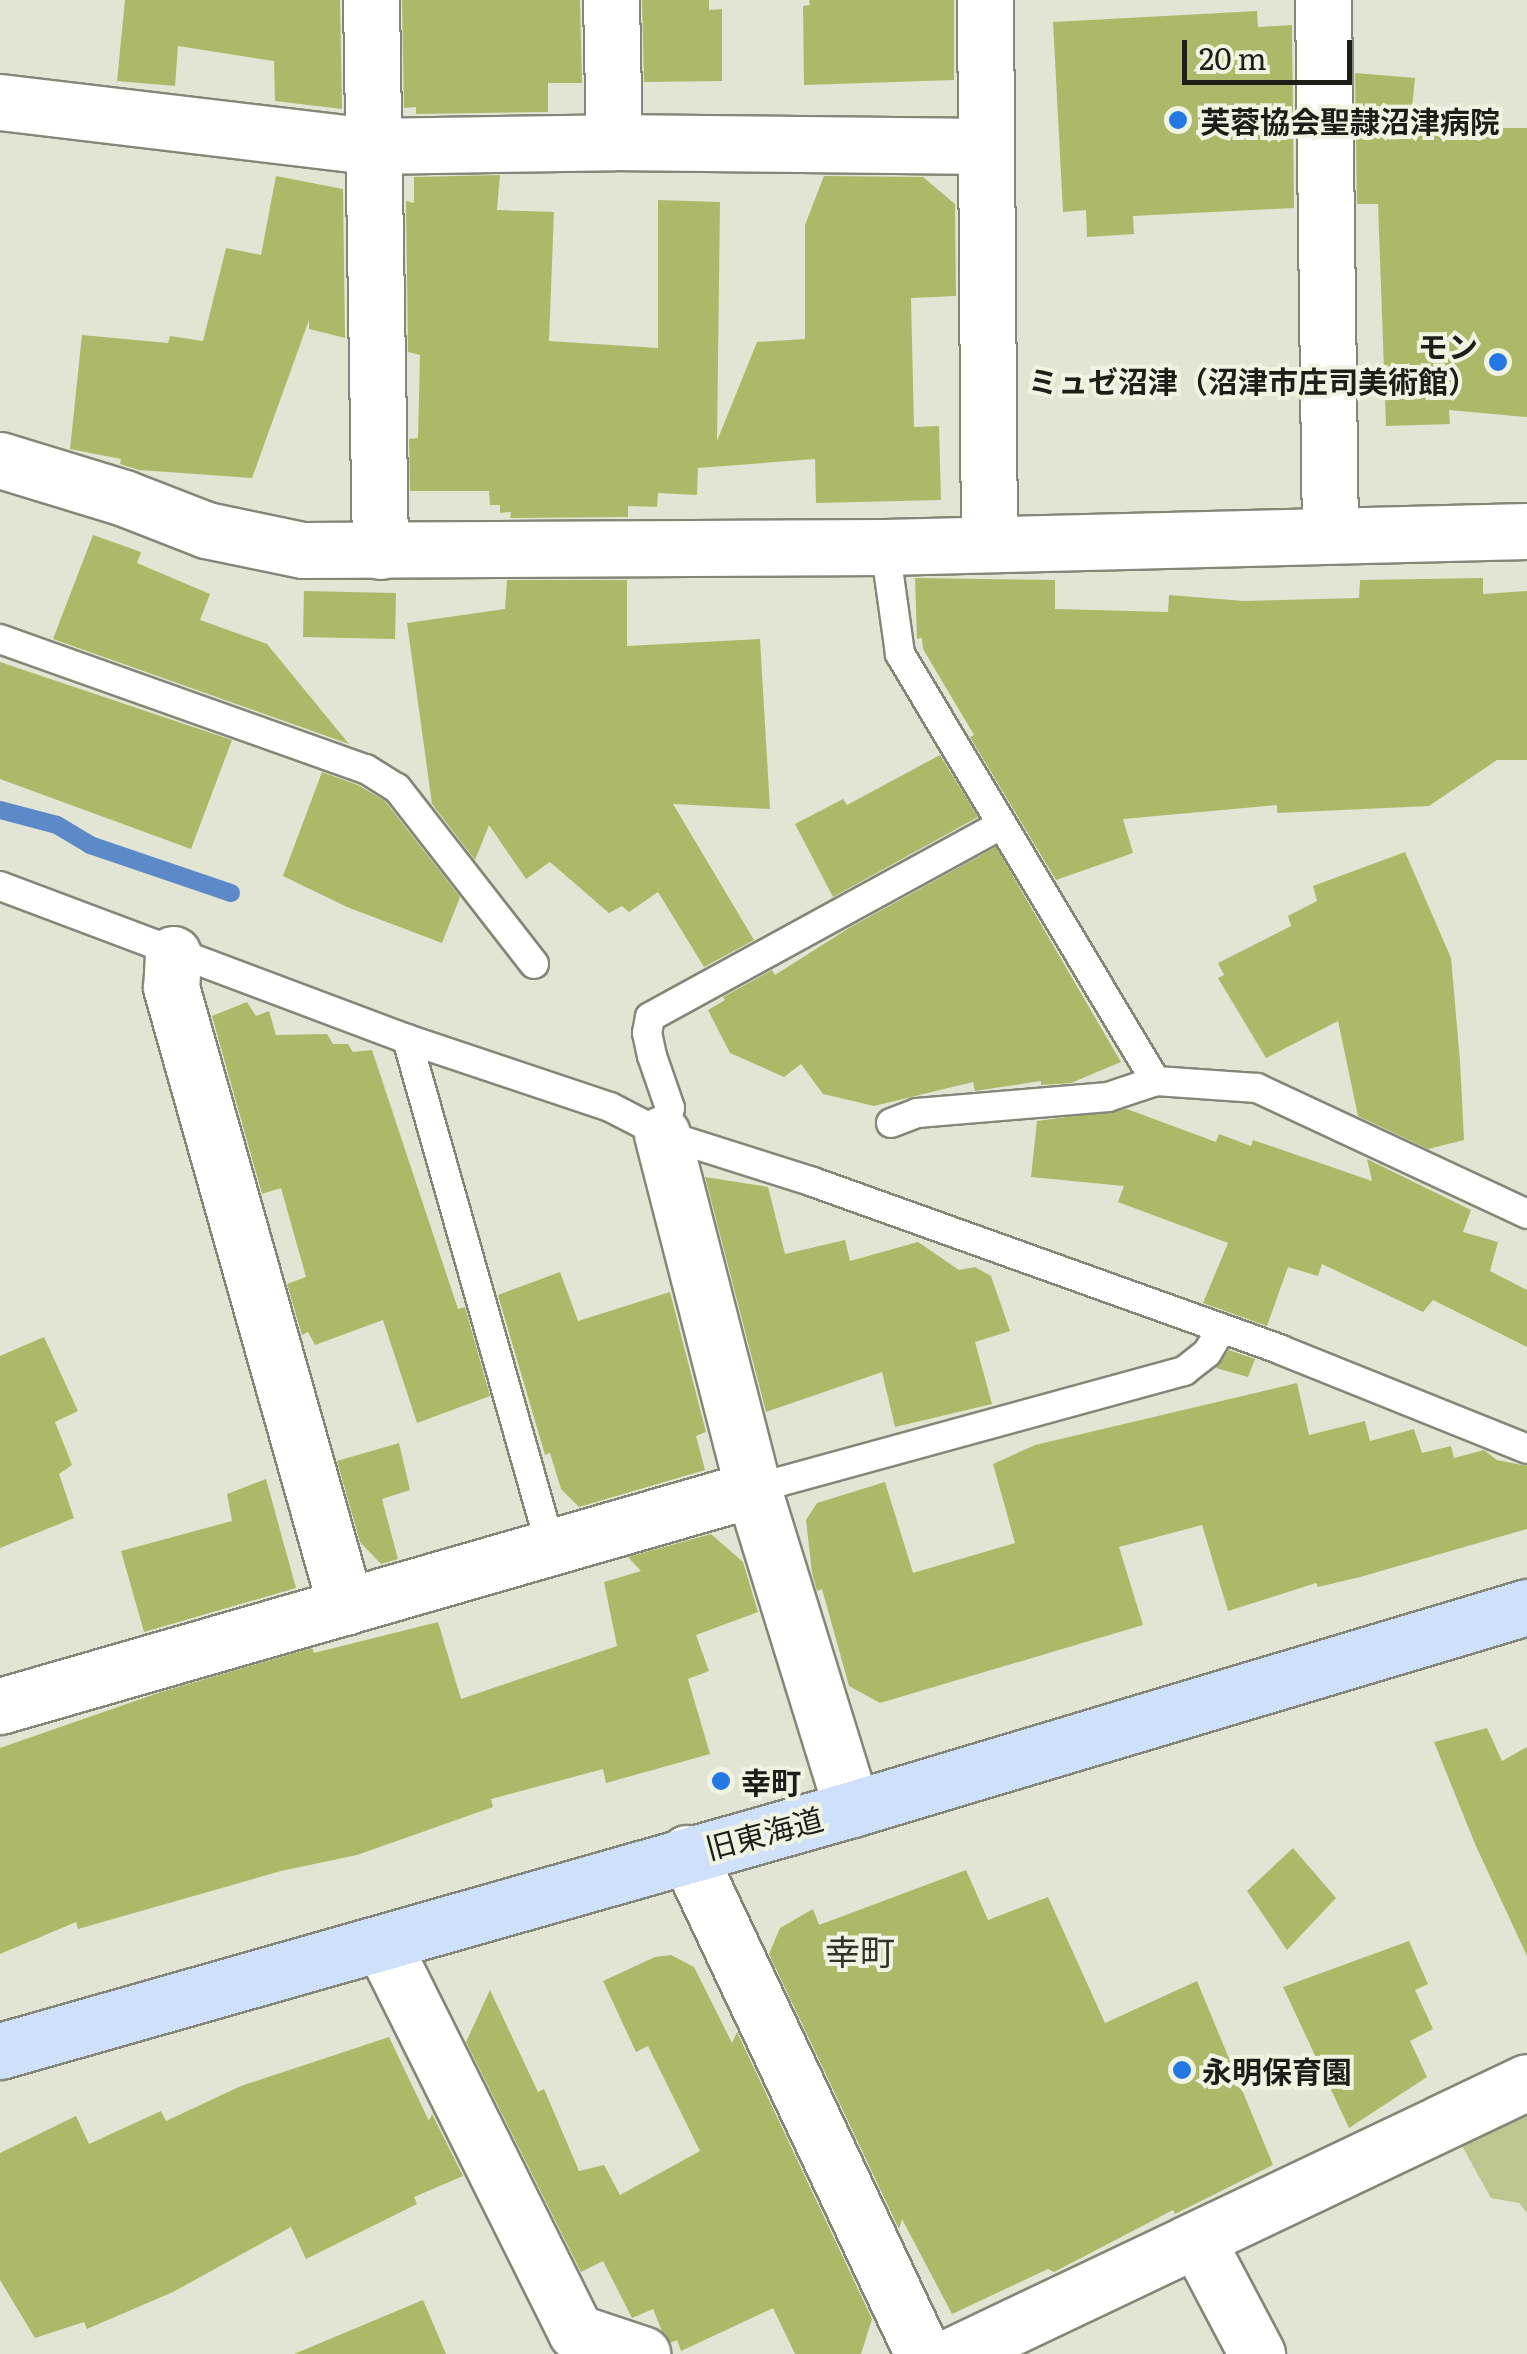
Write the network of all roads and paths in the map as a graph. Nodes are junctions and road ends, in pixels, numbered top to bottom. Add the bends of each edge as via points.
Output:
1 (371, 0) edge
2 (611, 0) edge
3 (985, 0) edge
4 (1323, 0) edge
5 (0, 102) edge
6 (614, 142) junction
7 (370, 146) junction
8 (986, 146) junction
9 (0, 460) edge
10 (1527, 531) edge
11 (1330, 536) junction
12 (989, 543) junction
13 (885, 547) junction
14 (380, 551) junction
15 (0, 638) edge
16 (1000, 826) junction
17 (0, 886) edge
18 (172, 954) junction
19 (534, 964) dead end
20 (407, 1039) junction
21 (1156, 1081) junction
22 (891, 1123) dead end
23 (662, 1134) junction
24 (1527, 1214) edge
25 (1221, 1330) junction
26 (1527, 1449) edge
27 (753, 1489) junction
28 (552, 1548) junction
29 (346, 1607) junction
30 (1527, 1607) edge
31 (0, 1706) edge
32 (852, 1809) junction
33 (687, 1853) junction
34 (383, 1945) junction
35 (0, 2052) edge
36 (1527, 2082) edge
37 (1197, 2240) junction
38 (642, 2354) edge
39 (923, 2354) edge
40 (955, 2354) edge
41 (1257, 2354) edge

1 - 7 street
2 - 6 street
3 - 8 street
4 - 11 street
5 - 7 street
6 - 7 street
6 - 8 street
7 - 14 street
8 - 12 street
9 - 14 street via 206,530 303,550
10 - 11 street
11 - 12 street
12 - 13 street
13 - 14 street
13 - 16 lane via 900,654
15 - 19 lane via 366,769 397,788
16 - 21 lane
16 - 23 lane via 650,1017 652,1056 670,1108
17 - 18 lane
18 - 20 lane
18 - 29 street via 171,986
20 - 23 lane via 610,1108
20 - 28 lane
21 - 22 lane via 1108,1098 917,1113
21 - 24 lane via 1257,1088
23 - 25 lane
23 - 27 street
25 - 26 lane
25 - 27 lane via 1184,1372
27 - 28 street
27 - 32 street
28 - 29 street
29 - 31 street
30 - 32 street, 旧東海道
32 - 33 street, 旧東海道
33 - 34 street, 旧東海道
33 - 39 street
34 - 35 street, 旧東海道
34 - 38 street via 576,2332
36 - 37 street
37 - 40 street
37 - 41 street

